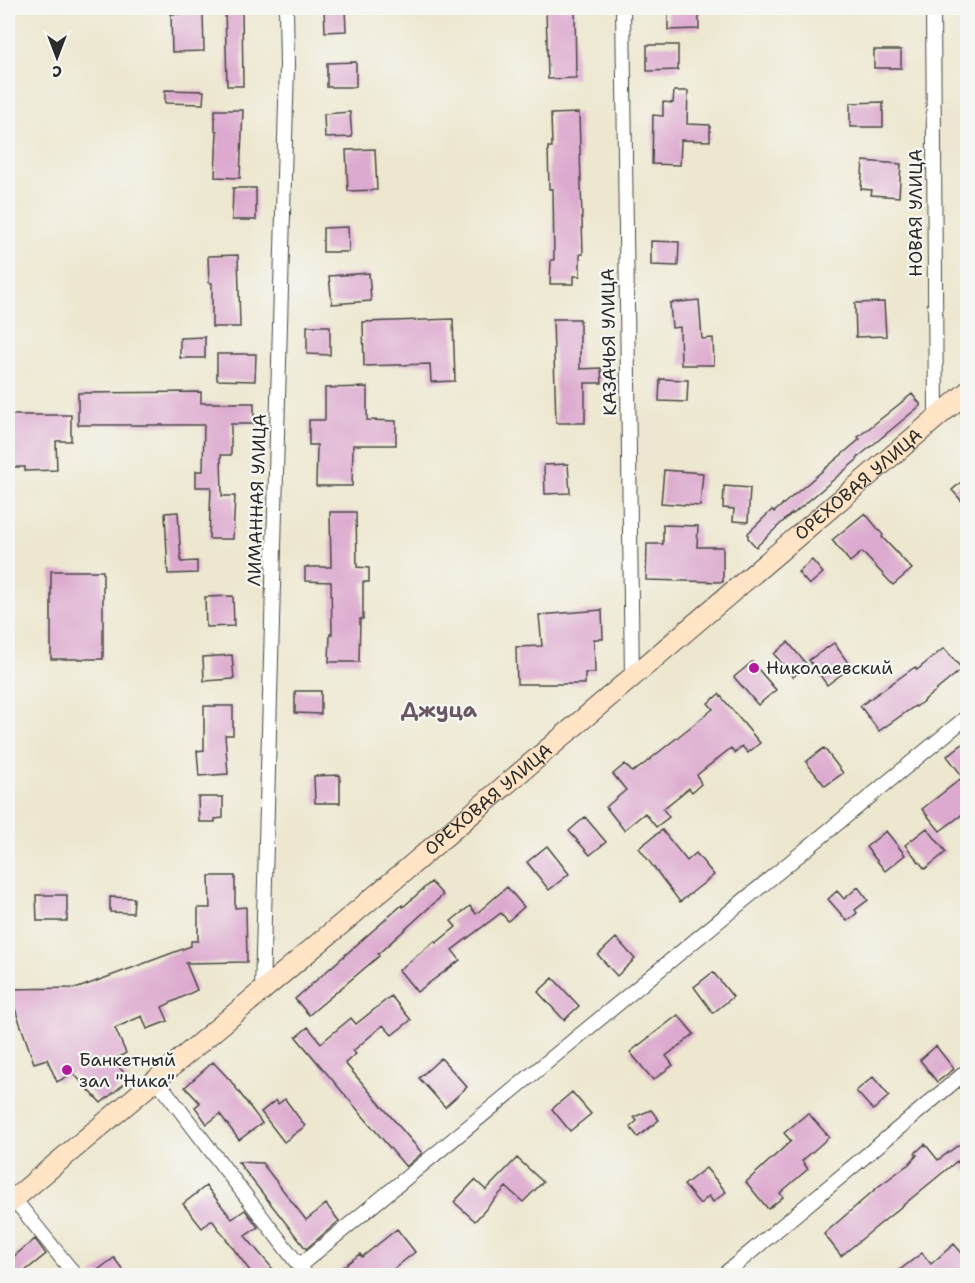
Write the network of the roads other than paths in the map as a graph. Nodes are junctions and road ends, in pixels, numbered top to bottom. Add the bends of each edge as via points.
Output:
1 (286, 8) edge
2 (623, 8) edge
3 (933, 8) edge
4 (967, 392) edge
5 (936, 418) junction
6 (632, 677) junction
7 (968, 716) edge
8 (262, 993) junction
9 (967, 1071) edge
10 (157, 1080) junction
11 (11, 1202) edge
12 (303, 1271) edge
13 (76, 1275) edge
14 (722, 1275) edge

1 - 8 street, ЛИМАННАЯ УЛИЦА
2 - 6 street, КАЗАЧЬЯ УЛИЦА
3 - 5 street, НОВАЯ УЛИЦА
4 - 5 main road, ОРЕХОВАЯ УЛИЦА
5 - 6 main road, ОРЕХОВАЯ УЛИЦА
6 - 8 main road, ОРЕХОВАЯ УЛИЦА
7 - 12 street
8 - 10 main road, ОРЕХОВАЯ УЛИЦА
9 - 14 street
10 - 11 main road, ОРЕХОВАЯ УЛИЦА
10 - 12 street
11 - 13 street

